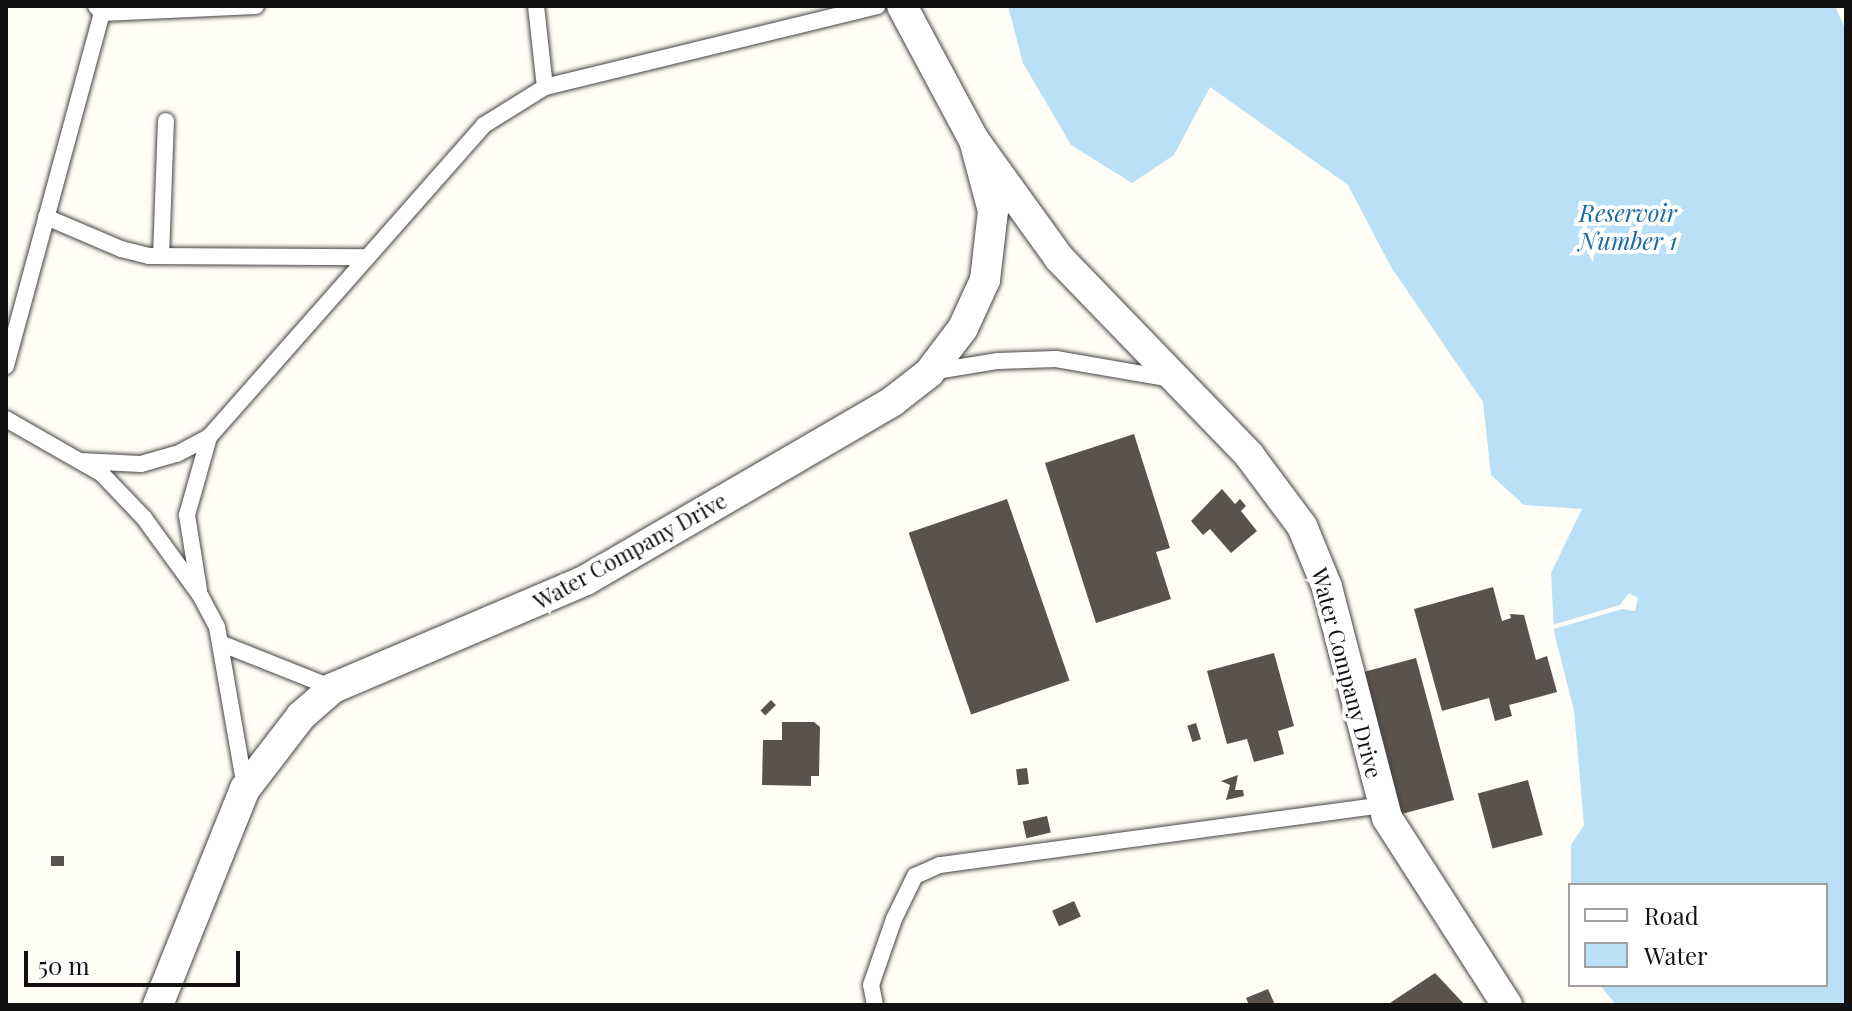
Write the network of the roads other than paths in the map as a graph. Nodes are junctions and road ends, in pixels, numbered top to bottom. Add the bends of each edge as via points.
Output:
1 (256, 6) edge
2 (536, 6) edge
3 (877, 6) edge
4 (902, 6) edge
5 (99, 8) edge
6 (545, 87) junction
7 (166, 121) dead end
8 (974, 140) junction
9 (46, 217) junction
10 (161, 256) junction
11 (367, 257) junction
12 (6, 366) edge
13 (929, 373) junction
14 (1177, 380) junction
15 (6, 419) edge
16 (209, 437) junction
17 (80, 461) junction
18 (200, 595) junction
19 (220, 643) junction
20 (333, 688) junction
21 (245, 789) junction
22 (1384, 805) junction
23 (158, 1005) edge
24 (875, 1005) edge
25 (1507, 1005) edge

1 - 5 lane
2 - 6 lane
3 - 6 lane
4 - 8 street, Water Company Drive
5 - 9 lane
6 - 11 lane via 484,125
7 - 10 lane
8 - 13 street, Water Company Drive via 993,211 985,280 963,328
8 - 14 street, Water Company Drive via 1059,258
9 - 10 lane via 121,249
9 - 12 lane
10 - 11 lane
11 - 16 lane
13 - 14 lane via 998,361 1056,359
13 - 20 street, Water Company Drive via 893,401 586,580
14 - 22 street, Water Company Drive via 1249,455 1302,526 1327,587
15 - 17 lane
16 - 17 lane via 141,464
16 - 18 lane via 187,515
17 - 18 lane via 102,474 144,518
18 - 19 lane
19 - 20 lane
19 - 21 lane
20 - 21 street, Water Company Drive via 301,716
21 - 23 street, Water Company Drive
22 - 24 lane via 940,865 915,876 894,919 871,985
22 - 25 street, Water Company Drive via 1405,851

